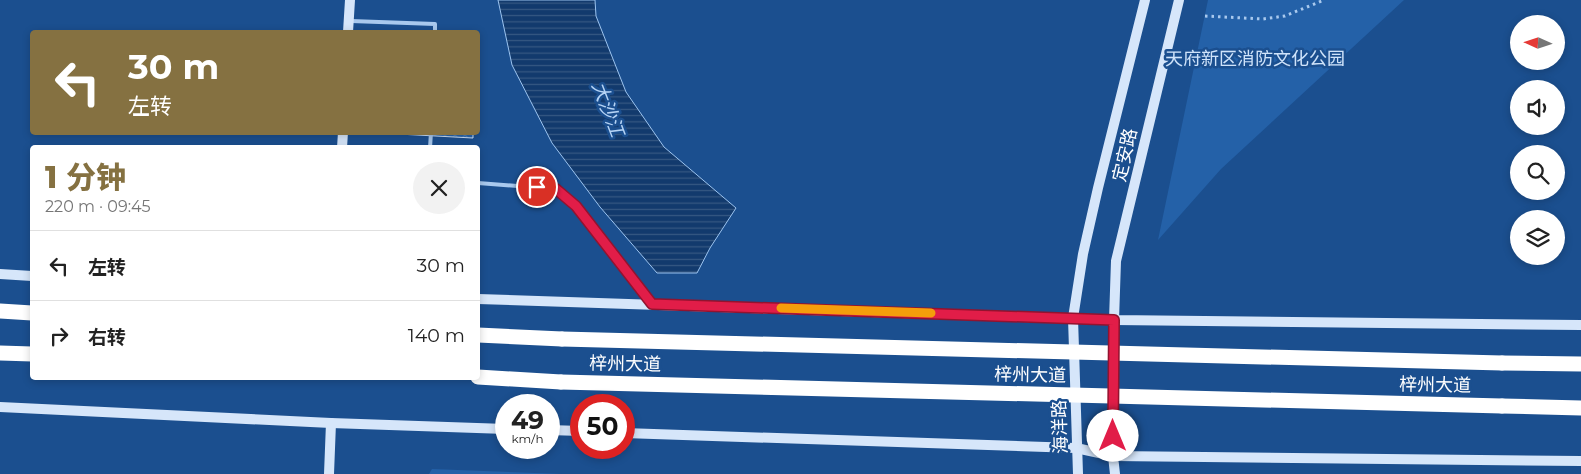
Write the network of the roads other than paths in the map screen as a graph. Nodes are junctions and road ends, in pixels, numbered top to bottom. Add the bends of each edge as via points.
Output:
1 (350, 0) edge
2 (1145, 0) edge
3 (1179, 0) edge
4 (349, 21) junction
5 (348, 30) edge
6 (435, 30) edge
7 (480, 183) edge
8 (0, 274) edge
9 (30, 276) edge
10 (480, 299) edge
11 (652, 304) junction
12 (0, 311) edge
13 (30, 313) edge
14 (1074, 318) junction
15 (1114, 320) junction
16 (1581, 325) edge
17 (480, 335) edge
18 (0, 353) edge
19 (30, 354) edge
20 (1581, 364) edge
21 (480, 377) edge
22 (0, 407) edge
23 (1581, 408) edge
24 (331, 423) junction
25 (495, 429) edge
26 (635, 433) edge
27 (1076, 448) junction
28 (1113, 456) junction
29 (1581, 461) edge
30 (329, 474) edge
31 (1078, 474) edge
32 (1115, 474) edge

1 - 4 main road
2 - 14 main road, 定安路 via 1083,254
3 - 15 main road, 定安路 via 1116,261
4 - 5 main road
4 - 6 lane via 435,24
7 - 11 lane via 556,189 576,206
8 - 9 main road
10 - 11 main road
11 - 14 main road
12 - 13 highway
14 - 15 main road
14 - 27 main road, 海洋路
15 - 16 main road
15 - 28 main road
17 - 20 highway, 梓州大道, bridge
18 - 19 highway
21 - 23 highway, 梓州大道, bridge via 561,382
22 - 24 main road
24 - 25 main road
24 - 30 main road
26 - 27 main road
27 - 28 main road
27 - 31 main road, 海洋路
28 - 29 main road
28 - 32 main road

